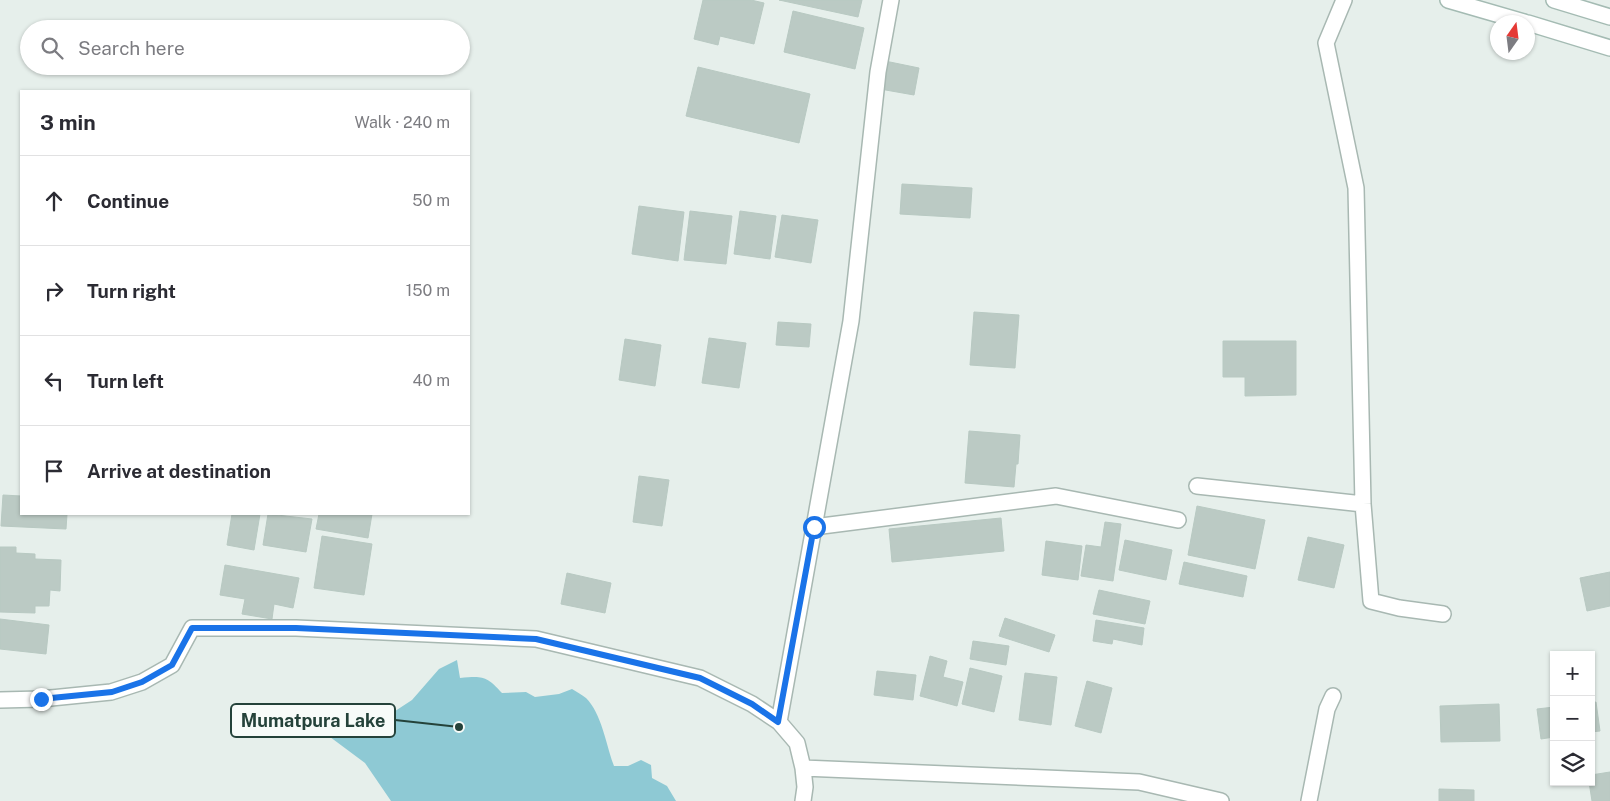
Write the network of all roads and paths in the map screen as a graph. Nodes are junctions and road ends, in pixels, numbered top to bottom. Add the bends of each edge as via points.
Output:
1 (891, 0) edge
2 (1344, 0) edge
3 (1448, 0) edge
4 (1554, 0) edge
5 (1499, 15) edge
6 (1610, 17) edge
7 (1535, 26) edge
8 (1610, 48) edge
9 (1197, 486) dead end
10 (1363, 504) junction
11 (1178, 520) dead end
12 (814, 527) junction
13 (1443, 614) dead end
14 (1333, 696) dead end
15 (0, 700) edge
16 (778, 722) junction
17 (803, 768) junction
18 (803, 801) edge
19 (1221, 801) edge
20 (1309, 801) edge

1 - 12 street via 878,72 851,321
2 - 10 street via 1326,43 1356,188
3 - 5 street
4 - 6 street
7 - 8 street
9 - 10 street
10 - 13 street via 1371,602
11 - 12 street via 1056,496
12 - 16 street
14 - 20 street via 1327,709
15 - 16 street via 112,692 142,682 172,665 192,628 296,628 536,639 700,678 752,704
16 - 17 street via 797,743
17 - 18 street
17 - 19 street via 1139,782

